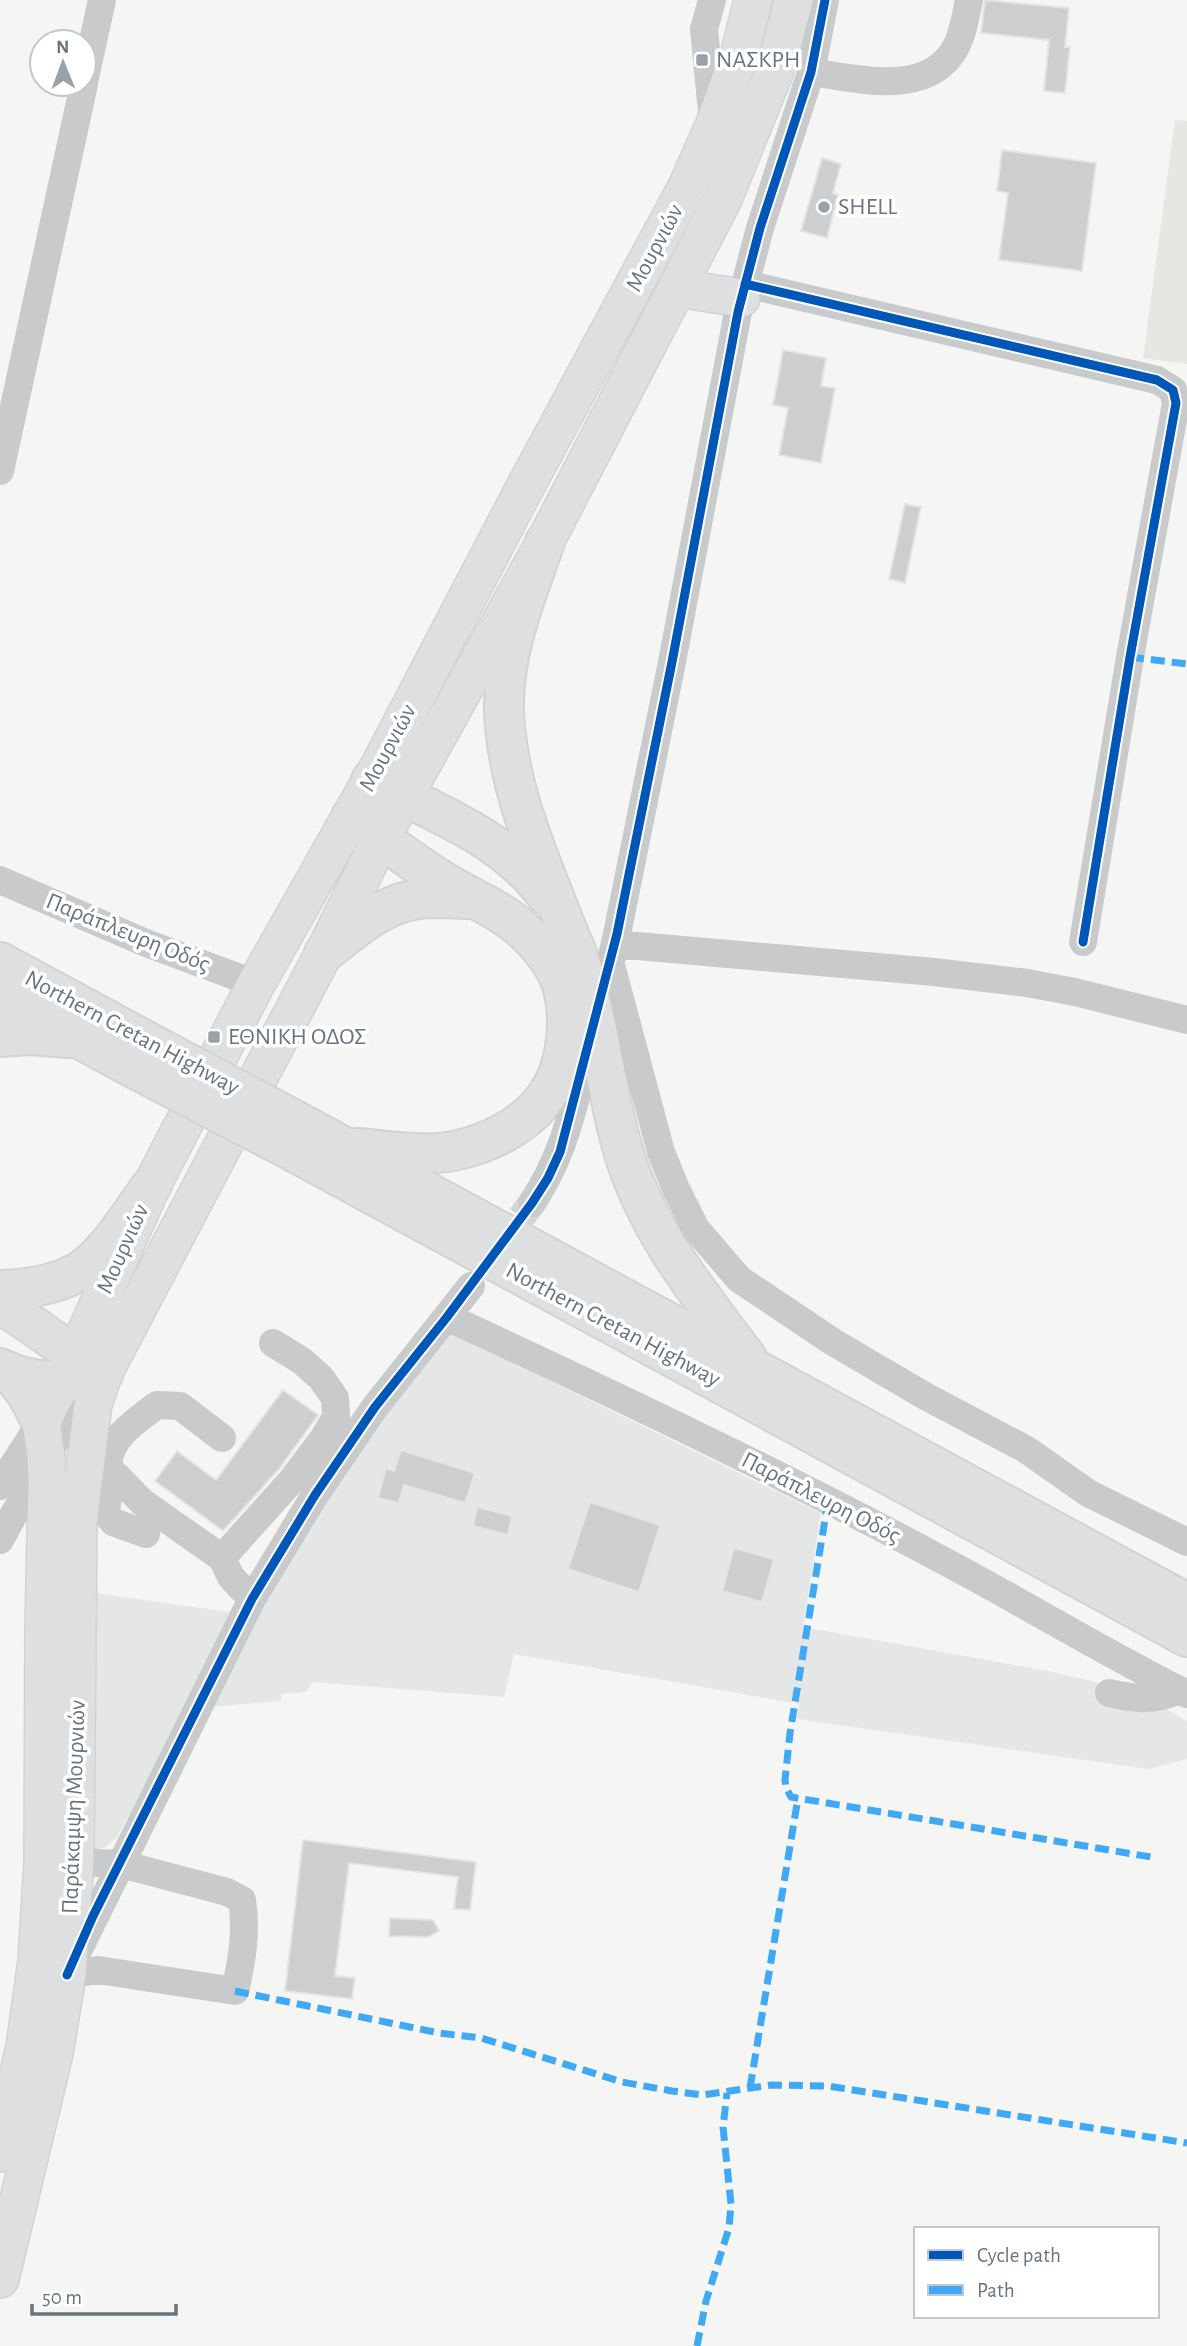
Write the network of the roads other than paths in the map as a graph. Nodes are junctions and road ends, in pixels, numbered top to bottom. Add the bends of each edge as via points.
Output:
1 (102, 0) edge
2 (712, 0) edge
3 (753, 0) edge
4 (793, 0) edge
5 (825, 0) edge
6 (969, 0) edge
7 (96, 28) edge
8 (811, 72) junction
9 (80, 98) edge
10 (713, 126) junction
11 (677, 288) junction
12 (743, 291) junction
13 (10, 377) edge
14 (0, 471) edge
15 (545, 542) junction
16 (387, 788) junction
17 (366, 828) junction
18 (0, 880) edge
19 (479, 899) junction
20 (563, 920) junction
21 (1083, 942) dead end
22 (324, 953) junction
23 (0, 962) edge
24 (610, 965) junction
25 (256, 984) junction
26 (0, 996) edge
27 (1187, 1020) edge
28 (0, 1037) edge
29 (77, 1038) junction
30 (145, 1057) junction
31 (579, 1086) dead end
32 (299, 1139) junction
33 (344, 1147) junction
34 (152, 1185) junction
35 (532, 1203) tunnel mouth
36 (471, 1286) dead end
37 (0, 1290) edge
38 (0, 1304) edge
39 (447, 1317) junction
40 (273, 1343) dead end
41 (4, 1370) edge
42 (81, 1370) junction
43 (757, 1370) junction
44 (222, 1438) dead end
45 (44, 1439) junction
46 (119, 1481) junction
47 (0, 1486) edge
48 (146, 1534) dead end
49 (0, 1539) edge
50 (1187, 1542) edge
51 (222, 1558) junction
52 (252, 1599) junction
53 (1187, 1604) edge
54 (1187, 1637) edge
55 (1183, 1692) edge
56 (1108, 1693) dead end
57 (59, 1861) junction
58 (121, 1864) junction
59 (67, 1975) junction
60 (0, 2153) edge
61 (0, 2279) edge

1 - 7 street
2 - 10 street via 704,37
3 - 10 main road, Μουρνιών via 739,56
4 - 11 main road via 775,73 723,199
5 - 8 street
6 - 8 street via 963,30 952,54 937,70 900,81
8 - 12 street
9 - 13 street
10 - 16 main road, Μουρνιών via 687,187
11 - 12 main road
11 - 15 main road
12 - 21 street via 1157,380 1173,390 1177,403
12 - 24 street
13 - 14 street
15 - 16 main road
15 - 20 highway via 513,642 504,709 513,780
16 - 17 main road
16 - 20 highway via 483,838 537,883
17 - 19 highway via 440,879
17 - 22 main road
17 - 25 main road, Μουρνιών
18 - 25 street, Παράπλευρη Οδός
19 - 22 highway via 412,900 393,906
19 - 33 highway via 509,917 535,942 561,982 566,1034 561,1066 547,1095 507,1131 451,1152
20 - 43 highway via 581,964 623,1150 636,1186 673,1258
22 - 42 main road
23 - 30 highway, Northern Cretan Highway
24 - 27 street via 934,972 1075,992
24 - 50 street via 657,1140 676,1189 696,1229 739,1279 845,1349 1027,1450 1088,1493
25 - 34 main road, Μουρνιών
26 - 29 highway, Northern Cretan Highway
28 - 29 highway
29 - 30 highway, Northern Cretan Highway
30 - 32 highway, Northern Cretan Highway, bridge
31 - 35 street via 560,1152
32 - 33 highway, Northern Cretan Highway
32 - 54 highway, Northern Cretan Highway
33 - 43 highway, Northern Cretan Highway
34 - 37 highway via 99,1255 82,1270 47,1283
34 - 42 main road, Μουρνιών
36 - 39 street
38 - 42 highway via 33,1324
39 - 52 street via 368,1418
39 - 55 street, Παράπλευρη Οδός via 828,1501
40 - 51 street via 321,1378 335,1398 336,1417 292,1480
41 - 42 highway via 45,1381
41 - 45 highway via 31,1399
42 - 45 main road, Μουρνιών
42 - 57 main road, Παράκαμψη Μουρνιών via 93,1404 78,1524
43 - 53 highway, Northern Cretan Highway
44 - 46 street via 180,1406 157,1405 116,1440 108,1467
45 - 47 street, Μουρνιών
45 - 49 street, Μουρνιών
45 - 57 main road, Παράκαμψη Μουρνιών
46 - 48 street via 108,1497 106,1513 113,1522
46 - 51 street
51 - 52 street via 231,1577
52 - 58 street
55 - 56 street via 1141,1699
57 - 58 street
57 - 59 main road, Παράκαμψη Μουρνιών
57 - 60 main road, Παράκαμψη Μουρνιών via 37,1961 25,2048
58 - 59 street
58 - 59 street via 242,1900 245,1924 234,1991 98,1969
59 - 61 main road, Παράκαμψη Μουρνιών via 54,2053

